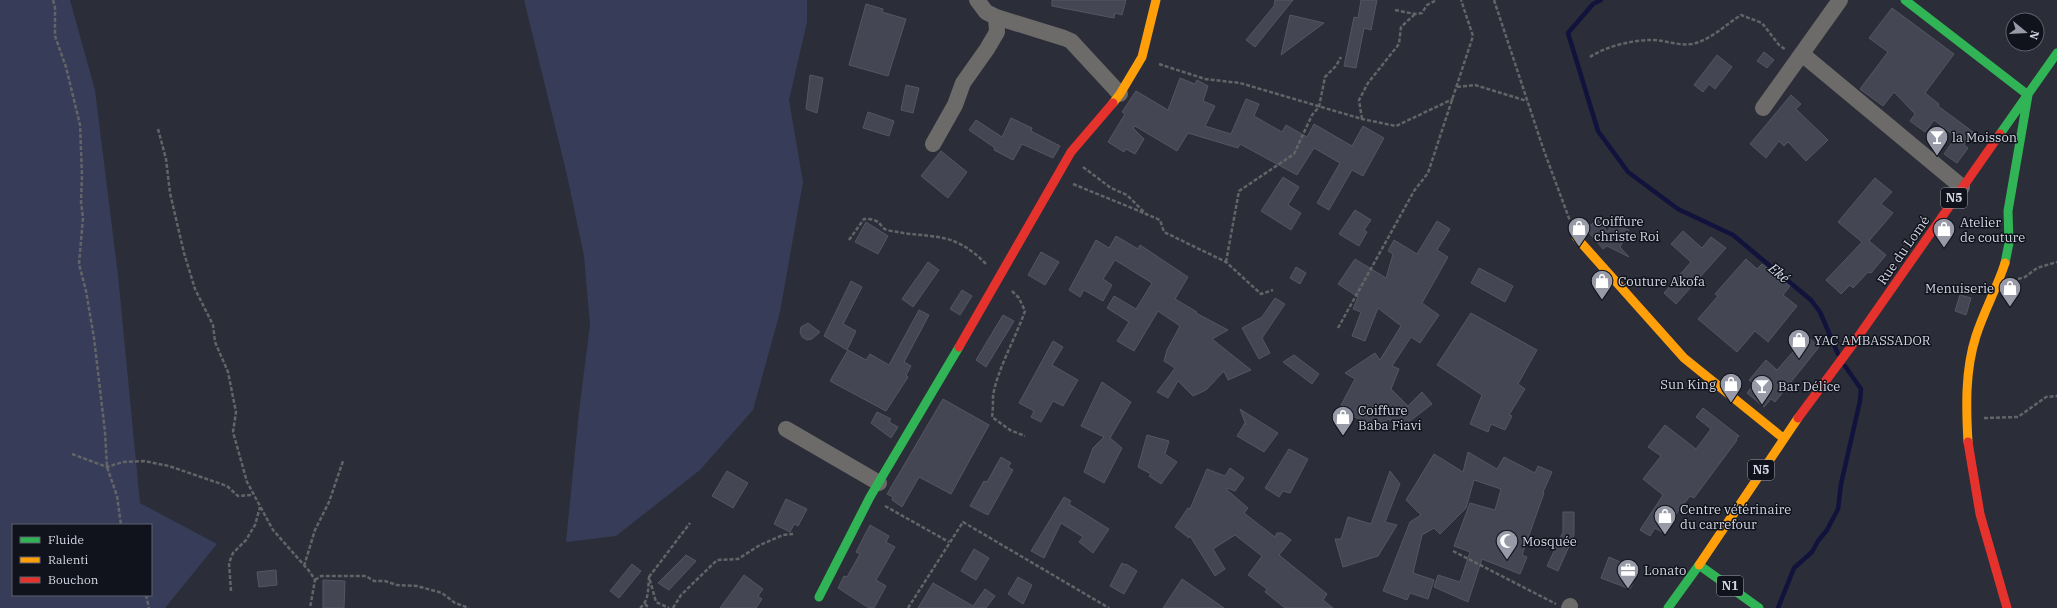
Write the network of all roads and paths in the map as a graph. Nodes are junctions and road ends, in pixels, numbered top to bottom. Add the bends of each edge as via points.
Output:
1 (54, 0) edge
2 (977, 0) edge
3 (1156, 0) edge
4 (1437, 0) edge
5 (1462, 0) edge
6 (1495, 0) edge
7 (1840, 0) edge
8 (1905, 0) edge
9 (1395, 10) dead end
10 (1415, 14) junction
11 (996, 18) junction
12 (2057, 53) edge
13 (1802, 54) junction
14 (1142, 57) junction
15 (1341, 57) dead end
16 (1590, 57) dead end
17 (1457, 87) junction
18 (1120, 94) junction
19 (2028, 95) junction
20 (1454, 99) junction
21 (1527, 101) junction
22 (1319, 107) junction
23 (1764, 108) dead end
24 (1362, 118) junction
25 (158, 129) dead end
26 (933, 144) dead end
27 (1071, 152) junction
28 (1055, 180) junction
29 (1962, 187) junction
30 (1146, 214) junction
31 (1576, 237) joint
32 (1226, 262) junction
33 (2057, 262) edge
34 (1998, 282) junction
35 (1273, 290) dead end
36 (1338, 328) dead end
37 (2057, 396) edge
38 (1967, 414) junction
39 (786, 429) dead end
40 (1783, 438) junction
41 (72, 454) dead end
42 (343, 461) dead end
43 (108, 467) junction
44 (879, 483) junction
45 (253, 495) junction
46 (870, 497) junction
47 (260, 506) junction
48 (690, 523) dead end
49 (121, 524) edge
50 (794, 534) dead end
51 (949, 542) junction
52 (1453, 551) dead end
53 (1699, 565) junction
54 (304, 566) junction
55 (649, 577) junction
56 (315, 580) junction
57 (231, 591) dead end
58 (146, 596) edge
59 (819, 597) dead end
60 (645, 604) junction
61 (1565, 606) edge
62 (149, 608) edge
63 (310, 608) edge
64 (469, 608) edge
65 (640, 608) edge
66 (650, 608) edge
67 (669, 608) edge
68 (673, 608) edge
69 (908, 608) edge
70 (1109, 608) edge
71 (1668, 608) edge
72 (1759, 608) edge
73 (2007, 608) edge

1 - 43 path via 55,36 66,67 80,125 80,202 83,218 79,264 94,338
2 - 11 street via 986,12
3 - 14 main road
4 - 10 path via 1427,4 1422,13
5 - 17 path via 1473,36
6 - 21 path
7 - 13 street
8 - 19 main road
9 - 10 path
10 - 24 path via 1400,27 1399,44 1368,83 1359,100
11 - 18 street via 1071,41
11 - 26 street via 997,32 963,83 955,105
12 - 19 main road, Rue du Lomé / N5
13 - 16 path via 1790,52 1779,46 1762,23 1741,15 1711,37 1692,44 1675,45 1653,40 1616,47
13 - 23 street
13 - 29 street
14 - 18 main road
14 - 22 path via 1205,79 1240,83
15 - 22 path via 1325,77
17 - 20 path
17 - 21 path via 1475,85
18 - 27 main road
19 - 29 main road, Rue du Lomé / N5
19 - 34 main road via 2008,214 2008,248
20 - 24 path via 1396,126
20 - 36 path via 1428,173 1414,191
21 - 31 path
22 - 24 path
22 - 32 path via 1312,115 1294,154 1238,191
25 - 45 path via 184,253 195,289 212,325 215,342 228,372 236,412 233,432
27 - 28 main road
27 - 30 path via 1086,170 1111,188 1127,195
28 - 30 path via 1075,184
28 - 44 main road
29 - 40 main road, Rue du Lomé / N5 via 1853,344
30 - 32 path via 1160,220 1164,232
31 - 40 main road via 1684,358
32 - 35 path via 1261,294
33 - 34 path via 2037,268 2019,279
34 - 38 main road via 1971,352
37 - 38 path via 2046,398 2018,417 1977,418
38 - 73 main road via 1969,452 1981,517
39 - 44 street
40 - 53 main road, N5
41 - 43 path
42 - 54 path via 330,502 315,530
43 - 45 path via 123,462 144,461 169,466 227,486 238,496
43 - 49 path via 117,496
44 - 46 main road
45 - 47 path
46 - 51 path
46 - 59 main road
47 - 54 path via 273,530
47 - 57 path via 246,540 233,553 229,563
48 - 55 path
50 - 68 path via 783,535 760,545 738,559 717,560 681,595
51 - 69 path
51 - 70 path via 963,522
52 - 61 path
53 - 71 main road
53 - 72 main road, N1
54 - 56 path
55 - 60 path
55 - 67 path via 656,602
56 - 63 path
56 - 64 path via 320,576 366,576 374,581 417,586 442,593 455,604
58 - 62 path
60 - 65 path
60 - 66 path

